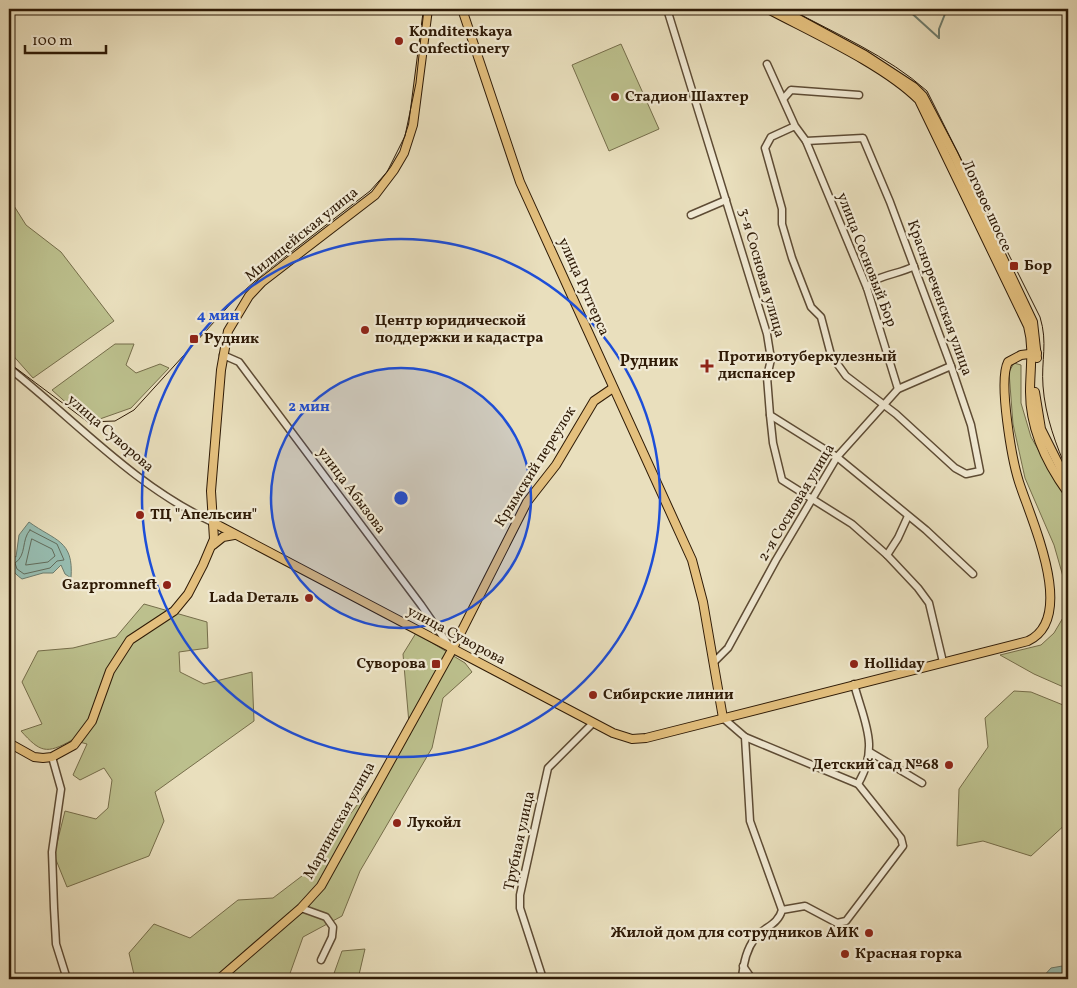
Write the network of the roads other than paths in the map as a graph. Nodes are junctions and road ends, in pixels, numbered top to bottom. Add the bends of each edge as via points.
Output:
1 (428, 9) edge
2 (462, 9) edge
3 (667, 9) edge
4 (768, 9) edge
5 (780, 9) edge
6 (767, 64) dead end
7 (859, 95) dead end
8 (784, 98) junction
9 (795, 126) junction
10 (806, 141) junction
11 (726, 200) junction
12 (691, 215) dead end
13 (914, 266) junction
14 (867, 288) junction
15 (1035, 353) junction
16 (223, 355) junction
17 (951, 366) junction
18 (9, 368) edge
19 (613, 388) junction
20 (898, 388) junction
21 (883, 405) junction
22 (770, 414) junction
23 (837, 457) junction
24 (1068, 483) edge
25 (1068, 493) edge
26 (812, 498) junction
27 (908, 516) junction
28 (214, 523) junction
29 (237, 535) junction
30 (212, 545) junction
31 (887, 555) junction
32 (973, 574) dead end
33 (452, 650) junction
34 (714, 662) junction
35 (943, 662) junction
36 (854, 684) junction
37 (723, 718) junction
38 (593, 723) junction
39 (745, 737) junction
40 (9, 743) edge
41 (870, 752) junction
42 (52, 757) junction
43 (922, 783) dead end
44 (858, 784) junction
45 (301, 908) junction
46 (782, 910) junction
47 (321, 960) dead end
48 (743, 966) junction
49 (68, 979) edge
50 (219, 979) edge
51 (543, 979) edge
52 (742, 979) edge
53 (752, 979) edge

1 - 16 main road, Милицейская улица via 414,118 404,153 375,195 262,282 249,296 228,331
2 - 19 main road, улица Рутгерса via 520,182
3 - 11 street, 3-я Сосновая улица
4 - 15 main road, Логовое шоссе via 862,60 919,100 1021,311
5 - 15 main road, Логовое шоссе via 879,64 923,96 1033,322
6 - 8 street, улица Сосновый Бор
7 - 8 street via 791,90
8 - 9 street, улица Сосновый Бор
9 - 10 street, улица Сосновый Бор
9 - 21 street via 771,137 765,148 792,258 811,307 821,317 831,354 846,376
10 - 13 street, Краснореченская улица via 863,138
10 - 14 street, улица Сосновый Бор
11 - 12 street
11 - 22 street, 3-я Сосновая улица via 767,334 771,360 767,377
13 - 14 street via 871,282
13 - 17 street, Краснореченская улица
14 - 20 street, улица Сосновый Бор
15 - 24 main road, Логовое шоссе via 1038,421
15 - 25 main road, Логовое шоссе via 1030,404 1034,426 1049,462
15 - 35 main road, улица Суворова via 1008,362 1004,372 1006,402 1019,482 1052,565 1057,592 1056,612 1047,628 1036,638
16 - 28 main road, Милицейская улица via 211,492
16 - 33 street, улица Абызова via 240,362
17 - 20 street, 2-я Сосновая улица
17 - 21 street, Краснореченская улица via 972,425 980,471 966,474 955,468
18 - 28 street, улица Суворова via 138,478 167,499
19 - 33 main road, Крымский переулок via 594,401 556,465 527,502
19 - 34 main road, улица Рутгерса via 692,560
20 - 21 street, 2-я Сосновая улица
21 - 23 street, 2-я Сосновая улица
22 - 23 street
22 - 26 street, 3-я Сосновая улица via 772,443 782,480
23 - 26 street, 2-я Сосновая улица
23 - 27 street
26 - 31 street via 852,524
26 - 34 street, 2-я Сосновая улица via 733,640
27 - 31 street
27 - 32 street
28 - 29 main road, улица Суворова
28 - 30 main road, Милицейская улица
29 - 30 main road via 222,537
29 - 33 main road, улица Суворова
30 - 42 main road via 180,605 130,640 110,671 92,720 74,745
31 - 35 street via 929,603
33 - 38 main road, улица Суворова
33 - 45 main road, Мариинская улица via 321,886
34 - 37 main road, улица Рутгерса
35 - 36 main road, улица Суворова
36 - 37 main road, улица Суворова
36 - 41 street
37 - 38 main road, улица Суворова via 639,739 620,736
37 - 39 street
38 - 51 street, Трубная улица via 548,768 520,895 520,908
39 - 44 street
39 - 46 street via 750,821
40 - 42 main road via 34,756
41 - 43 street
41 - 44 street via 867,768
42 - 49 street via 61,790 52,852 56,944
44 - 46 street via 901,838 903,846 846,921 837,923 805,906
45 - 47 street via 326,917 333,927
45 - 50 main road, Мариинская улица
46 - 48 street via 780,918 756,937
48 - 52 street
48 - 53 street

